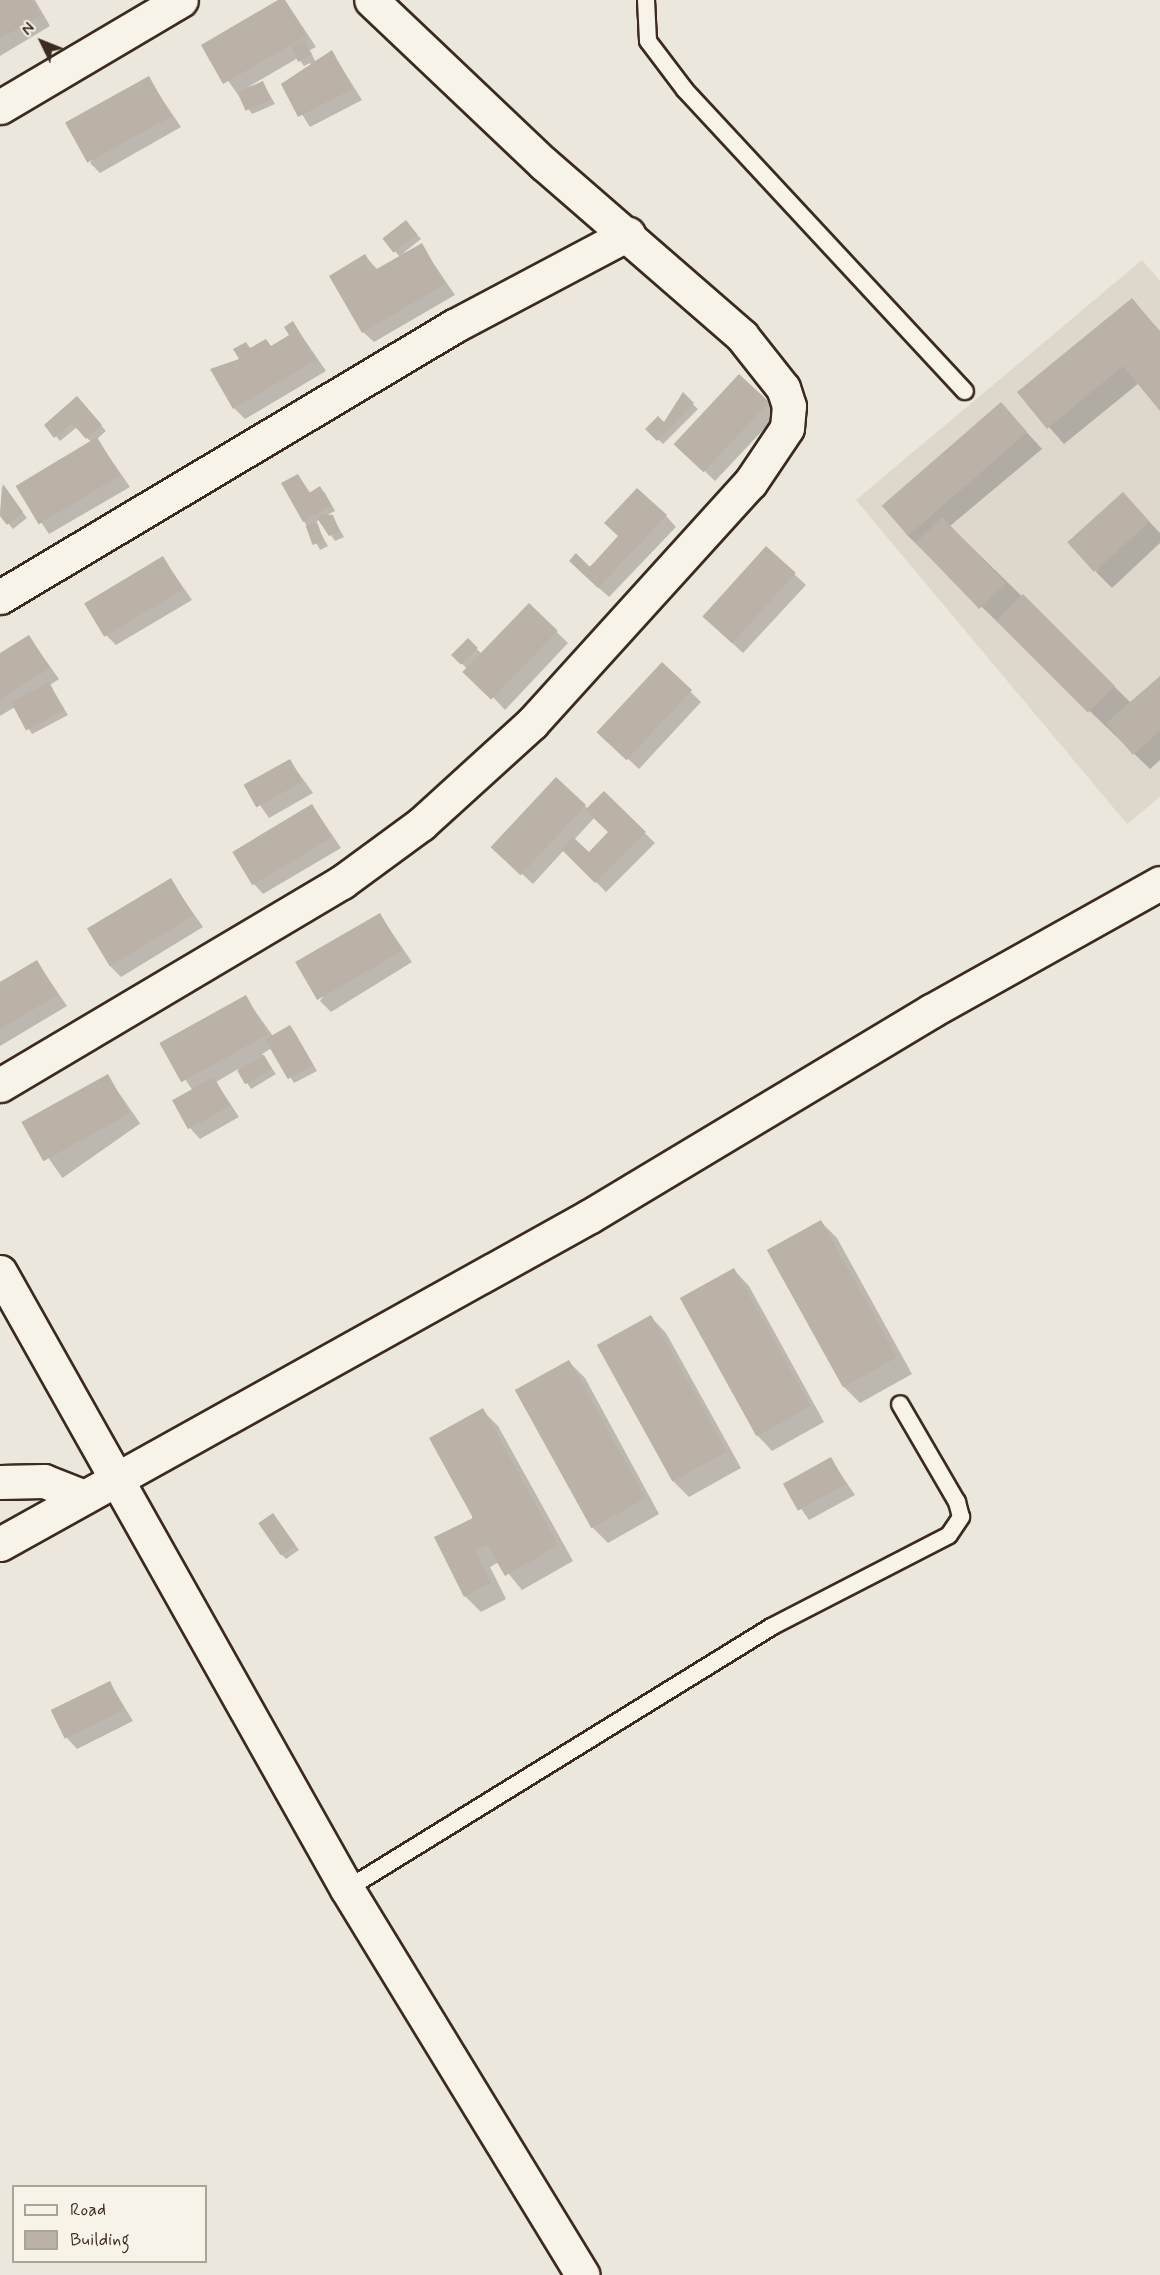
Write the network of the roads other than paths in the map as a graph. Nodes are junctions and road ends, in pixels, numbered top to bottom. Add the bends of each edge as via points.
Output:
1 (181, 0) edge
2 (371, 0) edge
3 (646, 0) edge
4 (0, 107) edge
5 (628, 234) junction
6 (965, 392) dead end
7 (0, 597) edge
8 (1160, 883) edge
9 (0, 1085) edge
10 (0, 1272) edge
11 (900, 1404) dead end
12 (117, 1478) junction
13 (0, 1482) edge
14 (82, 1496) junction
15 (0, 1544) edge
16 (347, 1889) junction
17 (583, 2275) edge

1 - 4 street
2 - 5 street via 544,164
3 - 6 lane via 648,41 685,90
5 - 7 street via 454,326
5 - 9 street via 711,307 773,372 789,406 778,447 532,723 421,824 342,882
8 - 12 street via 931,1011 590,1216
10 - 12 street
11 - 16 lane via 957,1502 961,1517 949,1535 771,1627
12 - 14 street
12 - 16 street
13 - 14 street via 44,1481
14 - 15 street
16 - 17 street

